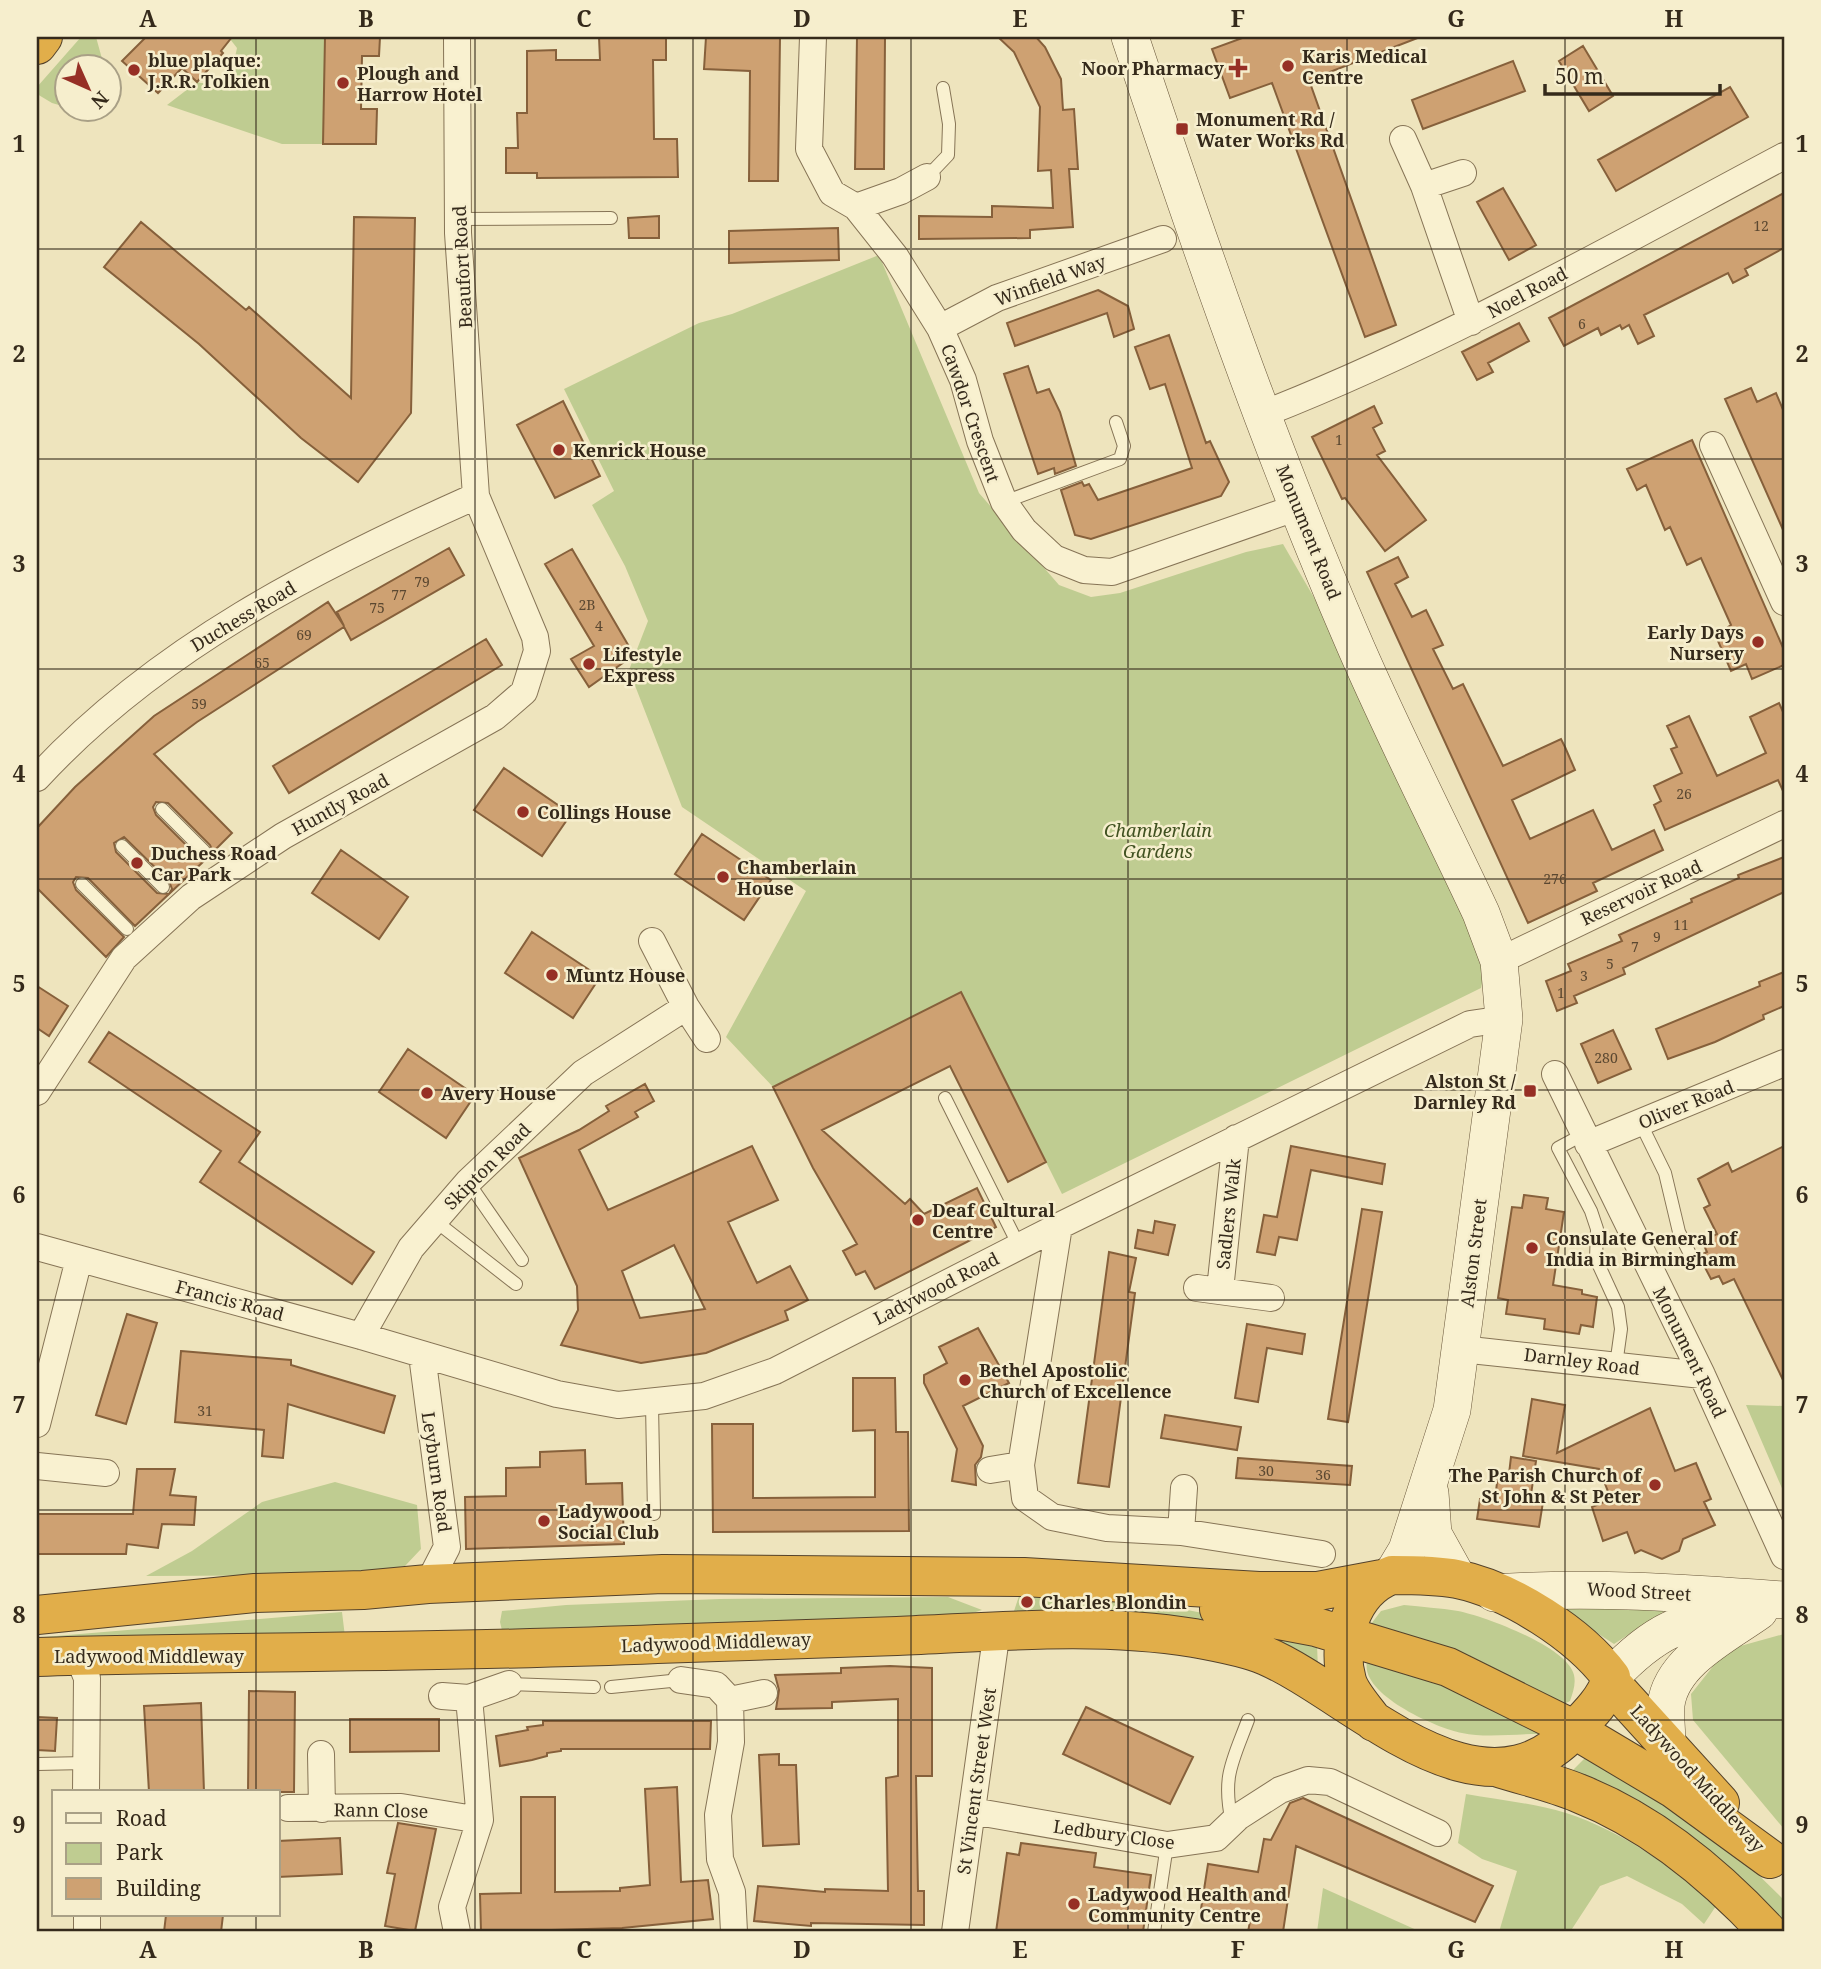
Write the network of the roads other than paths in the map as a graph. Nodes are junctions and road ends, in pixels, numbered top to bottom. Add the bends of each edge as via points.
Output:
1 (43, 37) edge
2 (457, 37) edge
3 (813, 37) edge
4 (1130, 37) edge
5 (37, 45) edge
6 (943, 88) dead end
7 (1403, 139) dead end
8 (1784, 156) edge
9 (1463, 173) dead end
10 (927, 177) joint
11 (1424, 186) junction
12 (856, 207) junction
13 (611, 218) dead end
14 (458, 219) junction
15 (1163, 239) dead end
16 (1471, 322) junction
17 (940, 328) junction
18 (1263, 414) junction
19 (1116, 422) dead end
20 (1713, 445) dead end
21 (476, 496) junction
22 (1004, 502) junction
23 (1298, 507) junction
24 (1784, 602) edge
25 (37, 778) edge
26 (162, 809) dead end
27 (1784, 824) edge
28 (122, 846) dead end
29 (204, 851) dead end
30 (82, 884) dead end
31 (163, 887) dead end
32 (127, 929) dead end
33 (652, 941) dead end
34 (1499, 961) junction
35 (686, 1007) junction
36 (1504, 1019) junction
37 (707, 1039) dead end
38 (1784, 1063) edge
39 (1555, 1074) dead end
40 (37, 1092) edge
41 (945, 1098) dead end
42 (1640, 1122) junction
43 (1236, 1138) junction
44 (1586, 1139) junction
45 (468, 1182) junction
46 (434, 1220) junction
47 (1059, 1226) junction
48 (1019, 1246) junction
49 (37, 1247) edge
50 (1690, 1254) dead end
51 (79, 1259) junction
52 (522, 1260) dead end
53 (516, 1284) dead end
54 (1271, 1298) dead end
55 (361, 1336) junction
56 (1461, 1349) junction
57 (422, 1355) junction
58 (1616, 1365) junction
59 (1702, 1375) junction
60 (652, 1404) junction
61 (37, 1424) edge
62 (1021, 1465) junction
63 (37, 1466) edge
64 (990, 1470) dead end
65 (106, 1473) dead end
66 (1430, 1485) junction
67 (1184, 1488) dead end
68 (654, 1514) dead end
69 (1181, 1532) junction
70 (1322, 1554) dead end
71 (1784, 1556) edge
72 (990, 1576) junction
73 (1387, 1577) junction
74 (1058, 1579) junction
75 (1458, 1579) junction
76 (428, 1584) junction
77 (1494, 1593) junction
78 (1776, 1605) edge
79 (37, 1615) edge
80 (997, 1630) junction
81 (1344, 1636) junction
82 (78, 1656) junction
83 (37, 1657) edge
84 (681, 1680) joint
85 (1611, 1680) junction
86 (509, 1684) joint
87 (594, 1687) dead end
88 (611, 1687) dead end
89 (764, 1693) dead end
90 (442, 1696) dead end
91 (470, 1698) junction
92 (730, 1700) junction
93 (1248, 1720) dead end
94 (1374, 1722) junction
95 (1575, 1730) junction
96 (1667, 1744) junction
97 (321, 1754) dead end
98 (86, 1763) junction
99 (37, 1764) edge
100 (1491, 1766) junction
101 (86, 1790) edge
102 (288, 1808) dead end
103 (322, 1809) junction
104 (972, 1811) junction
105 (480, 1820) junction
106 (1232, 1824) junction
107 (1437, 1833) dead end
108 (1167, 1845) junction
109 (1777, 1867) edge
110 (457, 1932) edge
111 (734, 1932) edge
112 (955, 1932) edge
113 (1154, 1932) edge
114 (1768, 1932) edge

1 - 5 highway
2 - 14 street, Beaufort Road
3 - 12 street, Cawdor Crescent via 809,149 832,193
4 - 18 main road, Monument Road
6 - 10 lane via 948,155
7 - 11 street
8 - 16 street, Noel Road
9 - 11 street
10 - 12 street
11 - 16 street
12 - 17 street, Cawdor Crescent via 895,256
13 - 14 lane
14 - 21 street, Beaufort Road
15 - 17 street, Winfield Way via 997,298
16 - 18 street, Noel Road via 1353,379
17 - 22 street, Cawdor Crescent via 963,380
18 - 23 main road, Monument Road
19 - 22 lane via 1124,446 1120,459
20 - 24 street
21 - 25 street, Duchess Road via 350,554 228,621 109,709
21 - 40 street, Huntly Road via 535,637 534,667 524,692 495,717 283,836 191,897 124,958
22 - 23 street, Cawdor Crescent via 1024,530 1054,558 1099,572 1123,569
23 - 34 main road, Monument Road via 1352,638
26 - 29 lane
27 - 34 street, Reservoir Road
28 - 31 lane
30 - 32 lane
33 - 35 street
34 - 36 main road, Monument Road
35 - 37 street
35 - 45 street, Skipton Road via 583,1073
36 - 43 street, Ladywood Road via 1470,1024
36 - 56 main road, Alston Street
38 - 42 street, Oliver Road
39 - 44 street, Monument Road
41 - 48 lane
42 - 44 street, Oliver Road
42 - 50 lane via 1665,1173 1679,1232
43 - 47 street, Ladywood Road
43 - 54 street, Sadlers Walk via 1209,1289
44 - 58 lane via 1558,1148 1591,1211 1597,1229 1596,1259 1618,1307 1621,1329
44 - 59 street, Monument Road
45 - 46 street, Skipton Road
45 - 52 lane
46 - 53 lane
46 - 55 street, Skipton Road via 411,1248
47 - 48 street, Ladywood Road
47 - 62 street
48 - 60 street, Ladywood Road via 775,1371 704,1396
49 - 51 street, Francis Road
51 - 55 street, Francis Road
51 - 61 street
55 - 57 street, Francis Road
56 - 58 street, Darnley Road
56 - 66 main road, Alston Street via 1452,1410
57 - 60 street, Ladywood Road via 557,1394 618,1405
57 - 76 street, Leyburn Road via 447,1548
58 - 59 street, Darnley Road
59 - 71 street, Monument Road
60 - 68 lane
62 - 64 street
62 - 69 street via 1025,1498 1052,1517 1107,1528
63 - 65 street
66 - 73 main road, Alston Street via 1408,1550
66 - 75 main road, Alston Street via 1433,1534
67 - 69 street
69 - 70 street
72 - 74 highway
72 - 76 highway via 663,1574
72 - 80 highway
73 - 74 highway via 1318,1591
73 - 75 highway, Ladywood Middleway
73 - 81 highway via 1355,1607
74 - 81 highway
75 - 77 highway, Ladywood Middleway
76 - 79 highway via 255,1593
77 - 78 main road, Wood Street via 1619,1589
77 - 85 highway, Ladywood Middleway via 1544,1616 1574,1638
78 - 85 main road, Wood Street via 1676,1625 1635,1651
78 - 96 main road via 1695,1656 1671,1687 1666,1704
80 - 82 highway, Ladywood Middleway via 489,1652
80 - 94 highway, Ladywood Middleway via 1128,1630 1229,1647 1265,1656
80 - 104 street, St Vincent Street West
81 - 94 highway via 1348,1683
81 - 95 highway via 1448,1667
82 - 83 highway, Ladywood Middleway
82 - 98 street via 87,1678
84 - 88 lane
84 - 92 street via 716,1685
85 - 95 highway
85 - 96 highway, Ladywood Middleway
86 - 87 lane
86 - 91 street
89 - 92 street
90 - 91 street
91 - 105 street
92 - 111 street via 731,1742 718,1815 720,1859 732,1892
93 - 106 lane via 1226,1777
94 - 100 highway, Ladywood Middleway via 1437,1756
95 - 100 highway via 1546,1755 1522,1764
95 - 109 highway via 1674,1789
96 - 109 highway, Ladywood Middleway
97 - 103 street, Rann Close
98 - 99 lane
98 - 101 street
100 - 114 highway via 1575,1791 1639,1823 1671,1845
102 - 103 street, Rann Close
103 - 105 street, Rann Close via 401,1807
104 - 108 street, Ledbury Close
104 - 112 street, St Vincent Street West
105 - 110 street via 452,1907
106 - 107 street, Ledbury Close via 1280,1790 1308,1780 1330,1782
106 - 108 street, Ledbury Close via 1216,1838
108 - 113 lane

